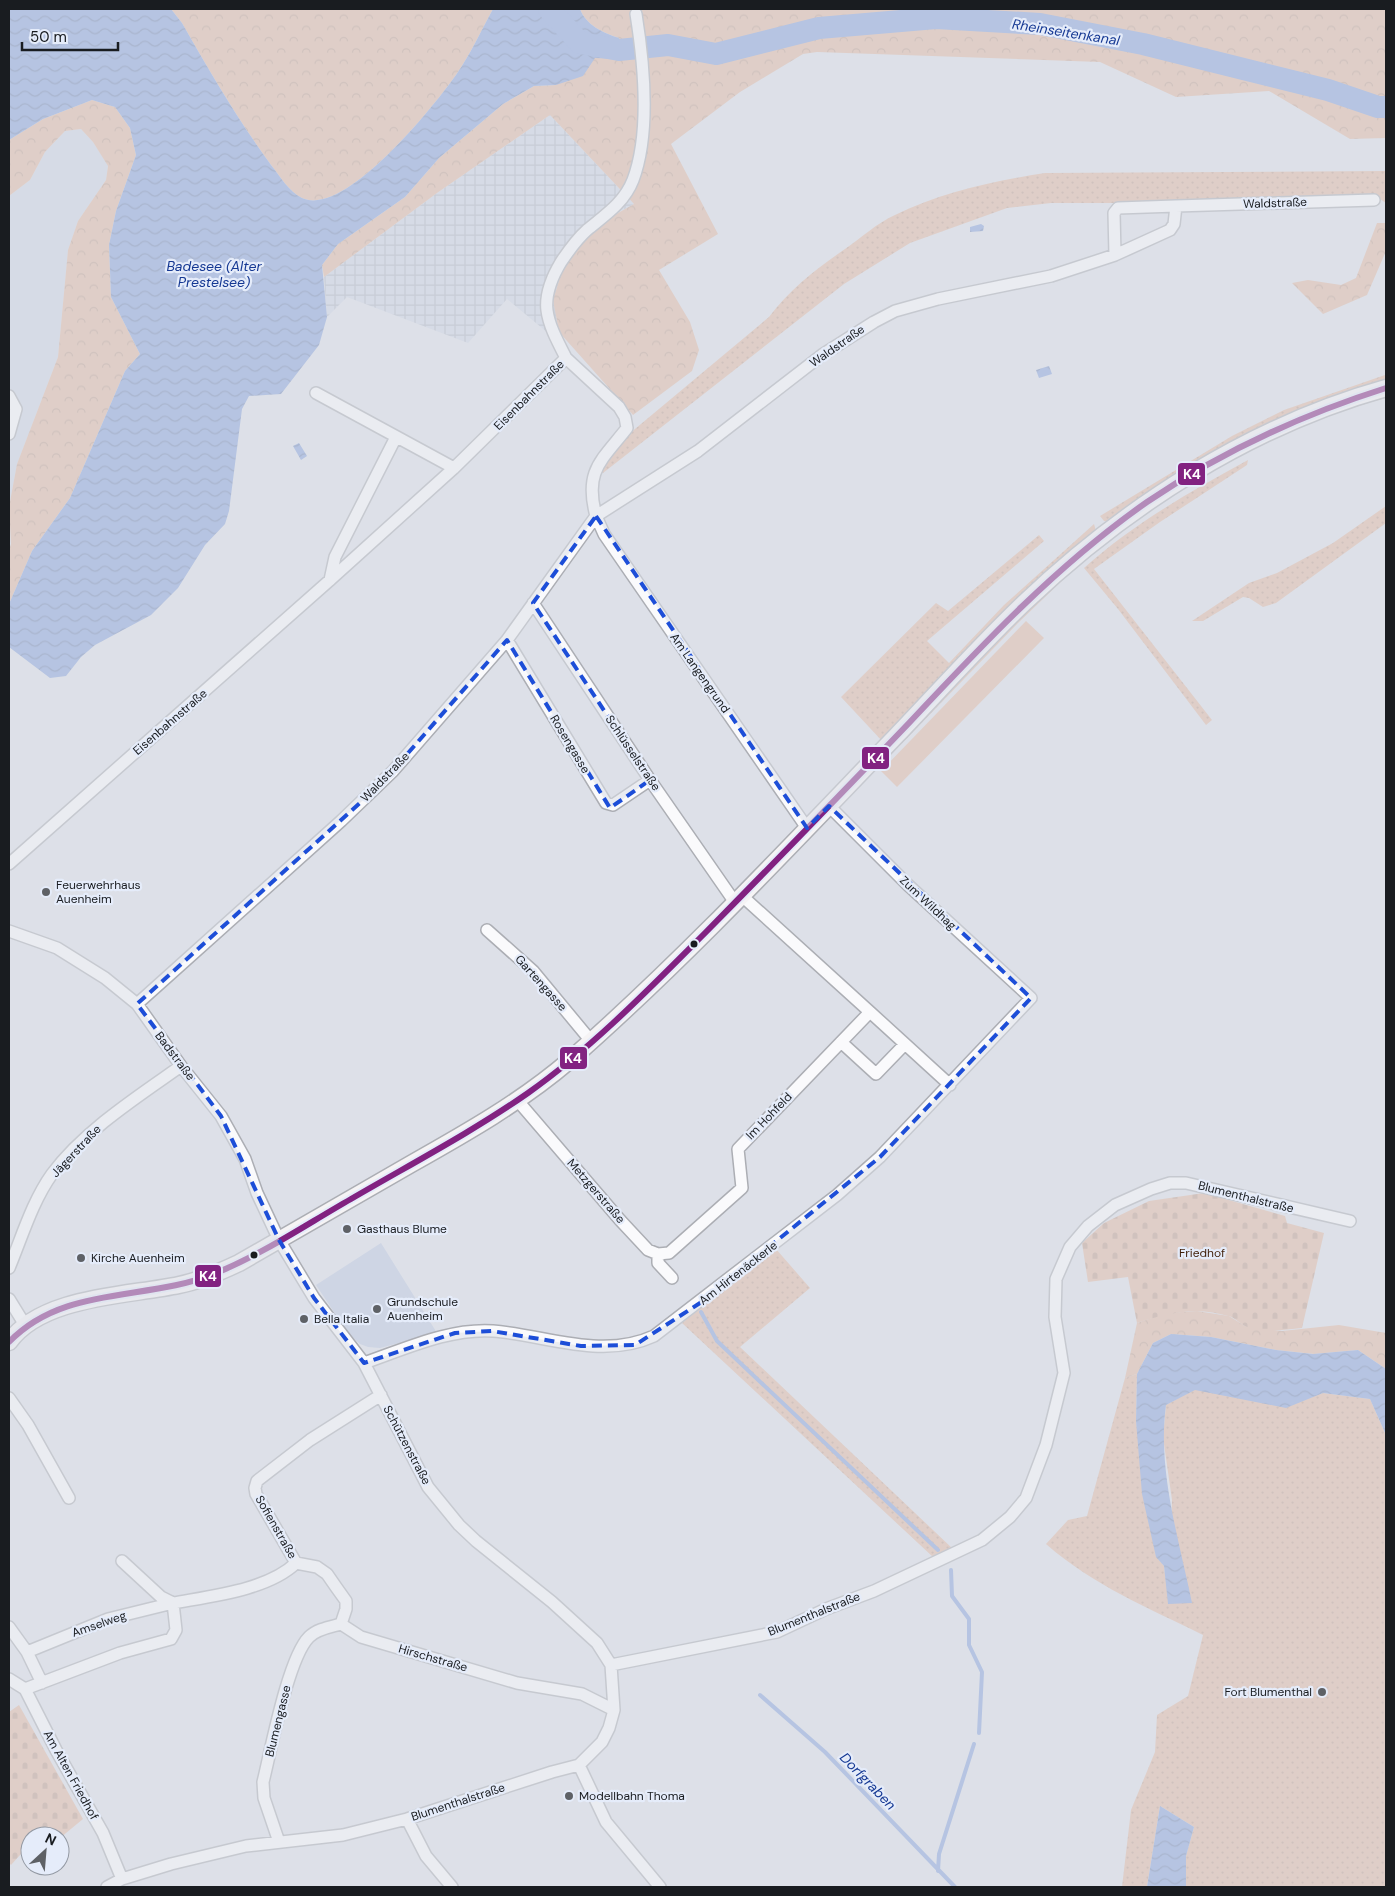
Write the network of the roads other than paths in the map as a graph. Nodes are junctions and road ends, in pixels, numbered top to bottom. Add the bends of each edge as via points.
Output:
1 (636, 14) dead end
2 (1374, 200) dead end
3 (1176, 206) junction
4 (1115, 255) junction
5 (566, 358) junction
6 (1386, 388) edge
7 (316, 393) dead end
8 (9, 396) edge
9 (9, 434) edge
10 (396, 437) junction
11 (454, 468) junction
12 (596, 516) junction
13 (330, 580) junction
14 (533, 604) junction
15 (507, 640) junction
16 (650, 780) junction
17 (829, 806) junction
18 (807, 828) junction
19 (9, 864) edge
20 (738, 898) junction
21 (487, 930) dead end
22 (9, 931) edge
23 (1031, 998) joint
24 (137, 1004) junction
25 (870, 1012) junction
26 (591, 1041) junction
27 (841, 1042) junction
28 (905, 1044) junction
29 (181, 1066) junction
30 (950, 1085) junction
31 (518, 1101) junction
32 (1350, 1221) dead end
33 (279, 1240) junction
34 (658, 1254) junction
35 (9, 1268) edge
36 (672, 1278) dead end
37 (9, 1299) edge
38 (25, 1325) junction
39 (9, 1342) edge
40 (364, 1363) junction
41 (381, 1395) junction
42 (9, 1398) edge
43 (69, 1498) dead end
44 (122, 1561) dead end
45 (296, 1563) junction
46 (173, 1603) junction
47 (341, 1624) junction
48 (9, 1627) edge
49 (27, 1652) junction
50 (610, 1665) junction
51 (9, 1679) edge
52 (42, 1683) junction
53 (25, 1689) junction
54 (614, 1710) junction
55 (579, 1765) junction
56 (408, 1819) junction
57 (279, 1842) junction
58 (122, 1879) junction
59 (107, 1887) edge
60 (452, 1887) edge
61 (660, 1887) edge

1 - 5 street, Eisenbahnstraße via 641,47 642,145 632,181 617,206 570,248 547,290 549,320
2 - 3 street, Waldstraße
3 - 4 street, Waldstraße via 1170,230
3 - 4 street, Waldstraße via 1118,208 1114,213
4 - 12 street, Waldstraße via 1022,283 895,311 822,355 698,451
5 - 11 street, Eisenbahnstraße
5 - 12 street via 619,407 626,422 627,428 598,463 592,479 591,497
6 - 17 street via 1294,421 1215,460 1146,502 1024,603
7 - 10 street
8 - 9 street via 16,409
10 - 11 street
10 - 13 street via 335,557
11 - 13 street, Eisenbahnstraße
12 - 14 street, Waldstraße
12 - 18 street, Am Langengrund via 604,534
13 - 19 street, Eisenbahnstraße
14 - 15 street, Waldstraße
14 - 16 street, Schlüsselstraße
15 - 16 street, Rosengasse via 606,802 613,805
15 - 24 street, Waldstraße via 381,784
16 - 20 street, Schlüsselstraße
17 - 18 street
17 - 23 street, Zum Wildhag via 908,885
18 - 20 street
20 - 25 street
20 - 26 street
21 - 26 street, Gartengasse via 533,970
22 - 24 street, Badstraße via 63,952 105,978
23 - 30 street, Am Hirtenäckerle
24 - 29 street, Badstraße
25 - 27 street, Im Hohfeld
25 - 28 street
26 - 31 street
27 - 28 street via 876,1074
27 - 34 street, Im Hohfeld via 738,1149 742,1188 669,1253
28 - 30 street
29 - 33 street, Badstraße via 221,1116 245,1159
29 - 35 street, Jägerstraße via 110,1116 53,1173 31,1214
30 - 40 street, Am Hirtenäckerle via 880,1158 837,1196 654,1336 636,1345 581,1346 492,1331 455,1333
31 - 33 street
31 - 34 street, Metzgerstraße via 648,1250
32 - 50 street, Blumenthalstraße via 1186,1183 1170,1183 1150,1189 1115,1205 1078,1236 1065,1255 1056,1279 1055,1317 1064,1373 1035,1479 1026,1498 1010,1517 982,1540 777,1632
33 - 38 street via 203,1279 68,1306 47,1312
33 - 40 street, Schützenstraße via 314,1298
34 - 36 street, Metzgerstraße via 658,1262
37 - 38 street
38 - 39 street
40 - 41 street, Schützenstraße
41 - 45 street, Sofienstraße via 310,1440 257,1481 256,1494
41 - 50 street, Schützenstraße via 428,1487 459,1525 597,1643
42 - 43 street
44 - 46 street via 161,1597
45 - 46 street, Sofienstraße via 286,1572 263,1582
45 - 47 street via 317,1567 327,1574 346,1601
46 - 49 street, Amselweg via 108,1619
46 - 52 street via 176,1630 171,1639
47 - 54 street, Hirschstraße via 361,1637 517,1683 582,1694
47 - 57 street, Blumengasse via 310,1636 292,1670 262,1782
48 - 49 street
49 - 52 street
50 - 54 street, Blumenthalstraße
51 - 53 street
52 - 53 street
53 - 58 street, Am Alten Friedhof via 103,1833
54 - 55 street, Blumenthalstraße via 602,1742
55 - 56 street, Blumenthalstraße
55 - 61 street via 606,1822
56 - 57 street, Blumenthalstraße via 343,1835
56 - 60 street via 426,1856
57 - 58 street, Blumenthalstraße via 246,1846
58 - 59 street, Blumenthalstraße

